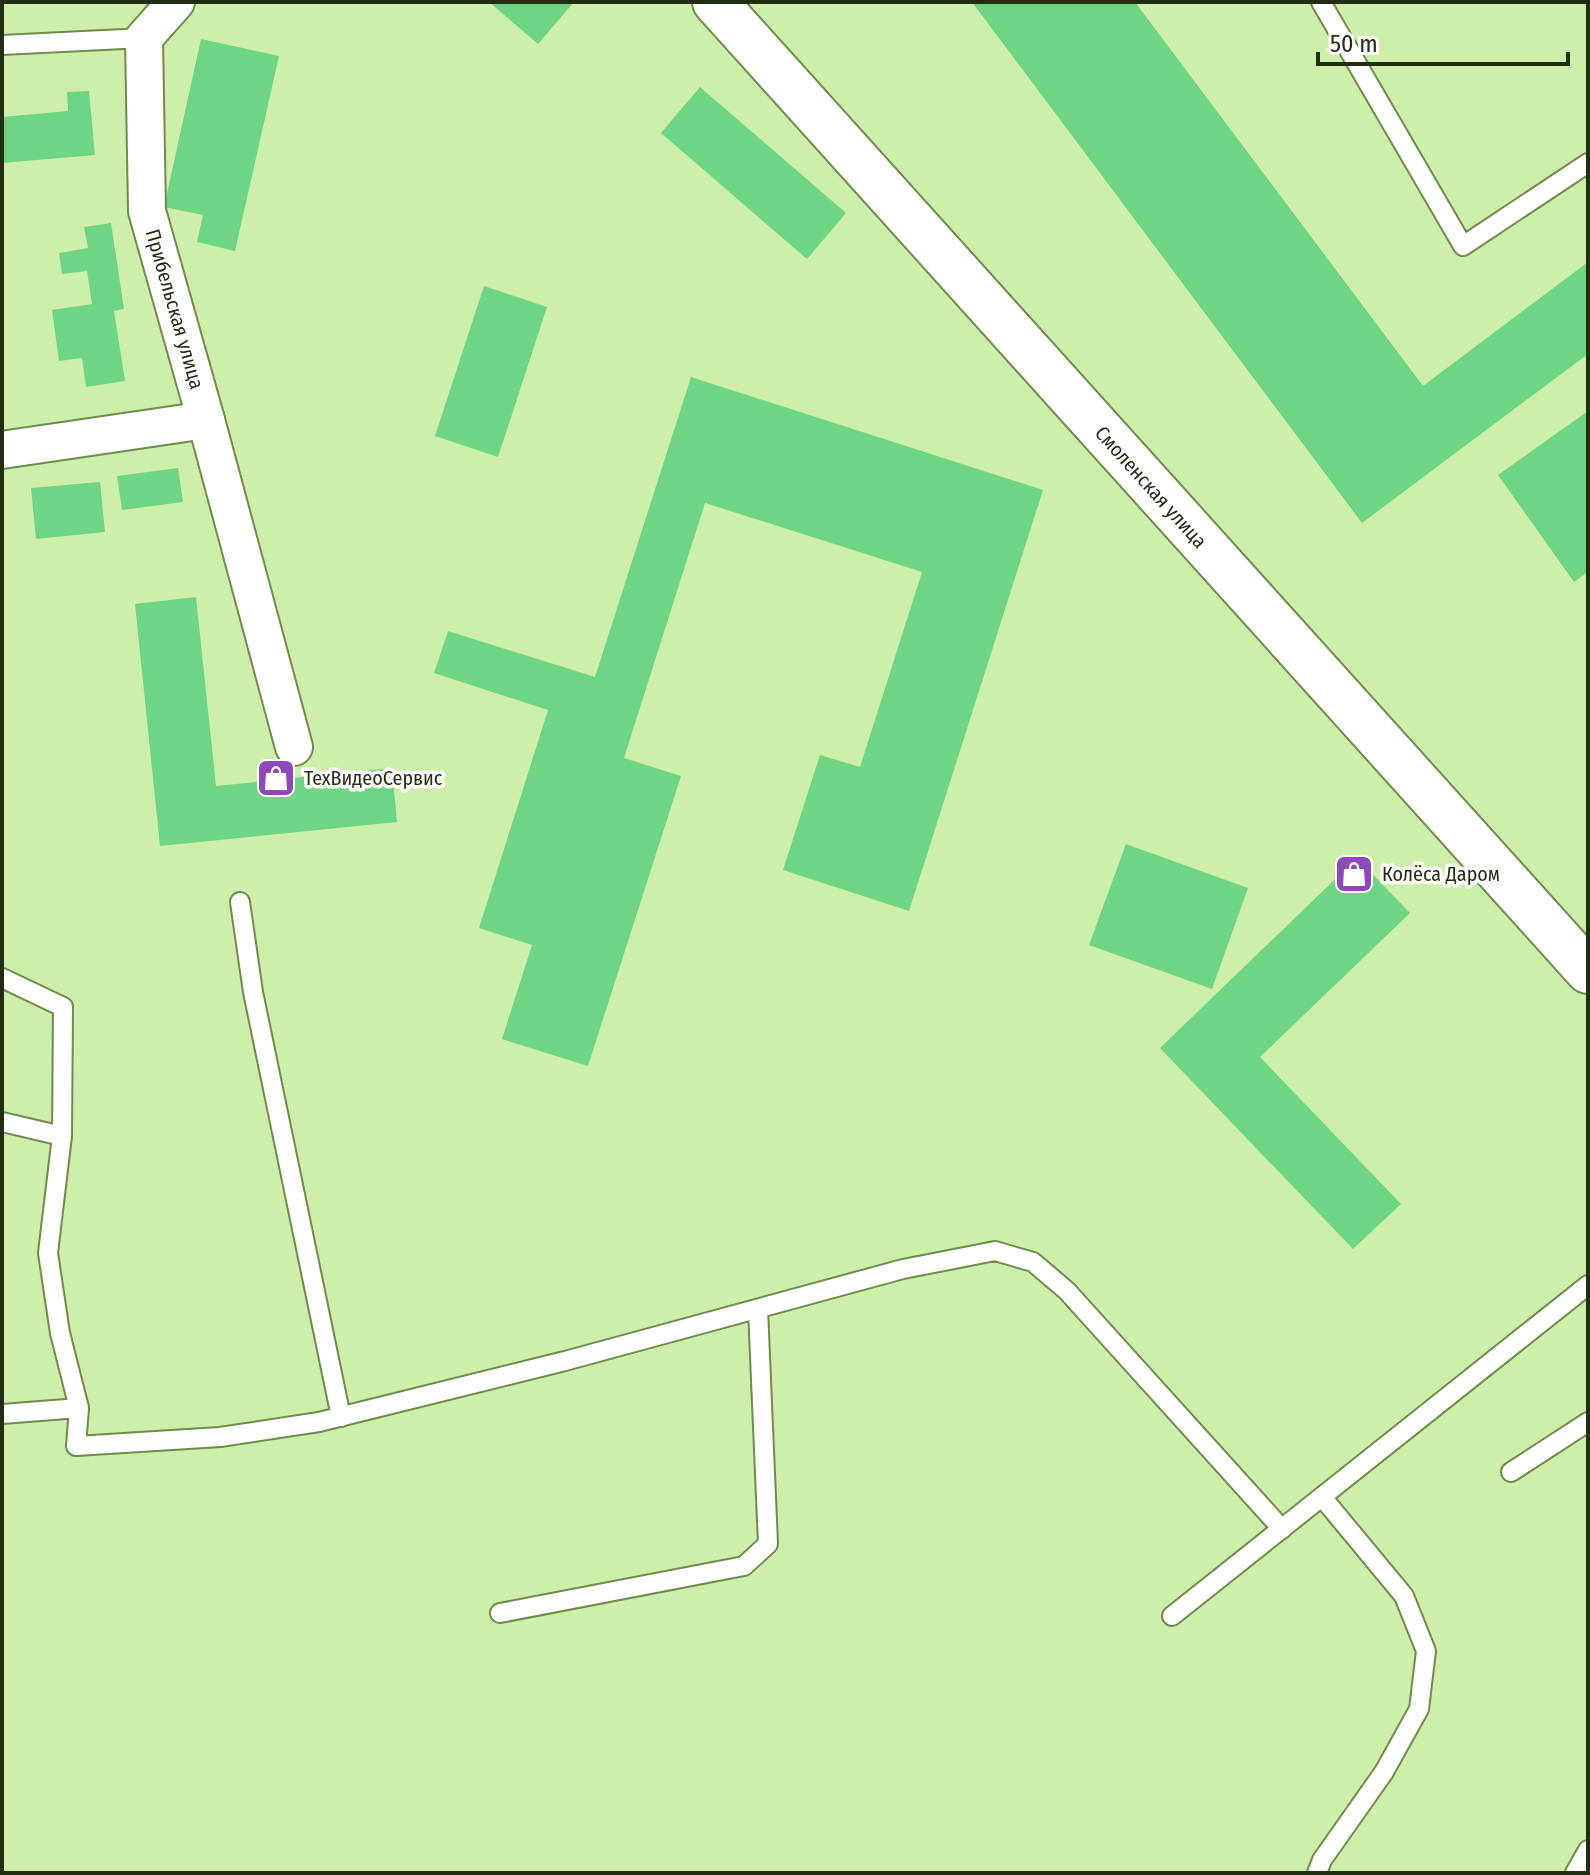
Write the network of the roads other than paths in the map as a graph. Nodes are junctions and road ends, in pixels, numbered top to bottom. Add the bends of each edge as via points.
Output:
1 (176, 2) edge
2 (715, 2) edge
3 (1321, 2) edge
4 (144, 38) junction
5 (2, 45) edge
6 (1588, 163) edge
7 (206, 420) junction
8 (2, 450) edge
9 (294, 747) dead end
10 (240, 902) dead end
11 (1588, 971) edge
12 (2, 978) edge
13 (2, 1122) edge
14 (62, 1136) junction
15 (1588, 1285) edge
16 (758, 1309) junction
17 (79, 1408) junction
18 (2, 1414) edge
19 (341, 1417) junction
20 (1588, 1422) edge
21 (1511, 1472) dead end
22 (1322, 1497) junction
23 (1282, 1529) junction
24 (500, 1613) dead end
25 (1172, 1616) dead end
26 (1588, 1850) edge
27 (1317, 1873) edge
28 (1575, 1873) edge

1 - 4 street
2 - 11 main road, Смоленская улица
3 - 6 lane via 1463,246
4 - 5 lane
4 - 7 street, Прибельская улица via 147,211
7 - 8 street
7 - 9 street, Прибельская улица
10 - 19 lane via 253,992
12 - 14 lane via 63,1007
13 - 14 lane
14 - 17 lane via 48,1253
15 - 22 lane
16 - 19 lane
16 - 23 lane via 903,1269 995,1251 1033,1262 1067,1291
16 - 24 lane via 768,1544 744,1566
17 - 18 lane
17 - 19 lane via 76,1446 220,1437
20 - 21 lane
22 - 23 lane
22 - 27 lane via 1404,1596 1426,1651 1419,1709
23 - 25 lane
26 - 28 lane

